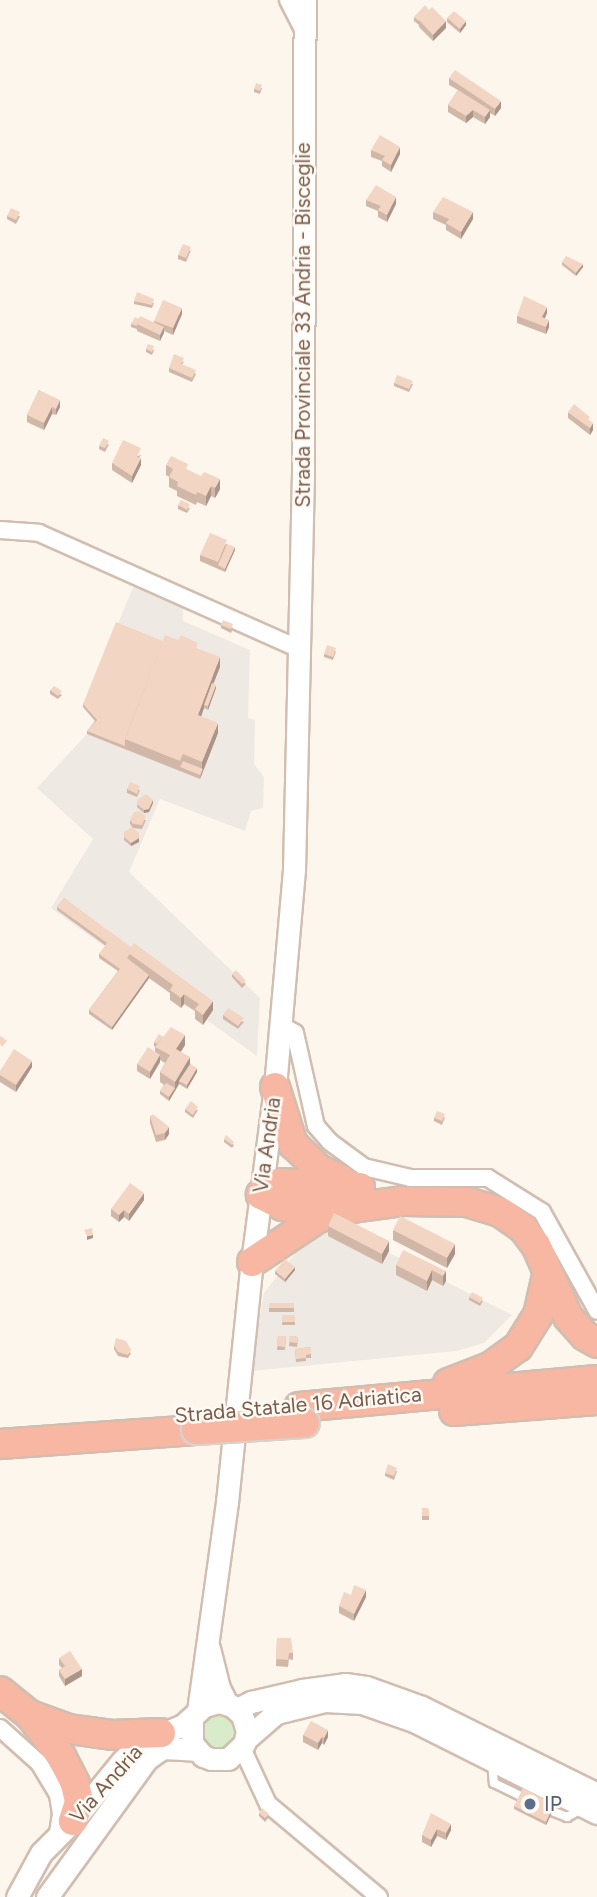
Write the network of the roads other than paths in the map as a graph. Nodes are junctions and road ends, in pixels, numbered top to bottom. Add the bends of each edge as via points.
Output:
1 (288, 0) edge
2 (305, 0) edge
3 (303, 30) junction
4 (0, 530) edge
5 (300, 649) junction
6 (281, 1024) junction
7 (275, 1087) junction
8 (261, 1195) junction
9 (359, 1197) junction
10 (252, 1262) junction
11 (547, 1275) junction
12 (597, 1311) edge
13 (597, 1343) edge
14 (597, 1380) edge
15 (416, 1395) junction
16 (597, 1400) edge
17 (302, 1415) junction
18 (194, 1422) junction
19 (0, 1430) edge
20 (0, 1444) edge
21 (207, 1639) junction
22 (0, 1691) edge
23 (232, 1707) junction
24 (30, 1715) junction
25 (195, 1715) junction
26 (0, 1728) edge
27 (161, 1732) junction
28 (244, 1744) junction
29 (196, 1750) junction
30 (492, 1759) junction
31 (514, 1792) junction
32 (593, 1805) edge
33 (528, 1808) edge
34 (538, 1814) edge
35 (558, 1814) junction
36 (65, 1830) junction
37 (32, 1867) junction
38 (52, 1890) edge
39 (17, 1897) edge
40 (379, 1897) edge

1 - 3 street
2 - 3 main road, Strada Provinciale 33 Andria - Bisceglie
3 - 5 main road, Strada Provinciale 33 Andria - Bisceglie
4 - 5 street via 40,533
5 - 6 main road, Via Andria via 294,870
6 - 7 main road, Via Andria
6 - 12 street via 295,1033 316,1126 330,1142 364,1167 411,1178 488,1178 542,1212
7 - 8 main road, Via Andria
7 - 9 highway via 293,1144
8 - 9 highway via 282,1206 313,1212
8 - 10 main road, Via Andria
9 - 10 highway
9 - 11 highway via 467,1202 500,1212 523,1228 536,1245
10 - 21 main road, Via Andria via 226,1514
11 - 13 highway via 568,1317
11 - 15 highway via 538,1315 518,1347 491,1367
14 - 15 highway, Strada Statale 16 Adriatica
15 - 17 highway, Strada Statale 16 Adriatica
16 - 17 highway, Strada Statale 16 Adriatica
17 - 18 highway, Strada Statale 16 Adriatica
18 - 19 highway, Strada Statale 16 Adriatica
18 - 20 highway, Strada Statale 16 Adriatica
21 - 23 main road, Via Andria via 219,1688
21 - 25 main road, Via Andria
22 - 24 highway
23 - 25 main road, Via Andria via 211,1703
23 - 28 main road, Via Andria via 246,1723
23 - 32 main road via 315,1688 366,1687 422,1707
24 - 27 highway via 69,1729 112,1735
24 - 36 highway via 61,1756 75,1784 79,1802
25 - 27 main road, Via Andria
25 - 29 main road, Via Andria via 190,1735
26 - 36 street via 39,1763 58,1795
27 - 36 main road, Via Andria via 132,1750
28 - 29 main road, Via Andria via 219,1760
28 - 30 main road via 276,1713 343,1701 389,1711
28 - 40 street via 268,1804
29 - 38 main road, Via Andria via 171,1747 153,1753
30 - 31 lane via 494,1783
30 - 32 main road
31 - 33 lane via 517,1803
31 - 35 lane
32 - 35 lane via 567,1817
34 - 35 lane via 549,1819
36 - 37 main road, Via Andria
37 - 38 main road, Via Andria via 35,1886
37 - 39 main road, Via Andria

